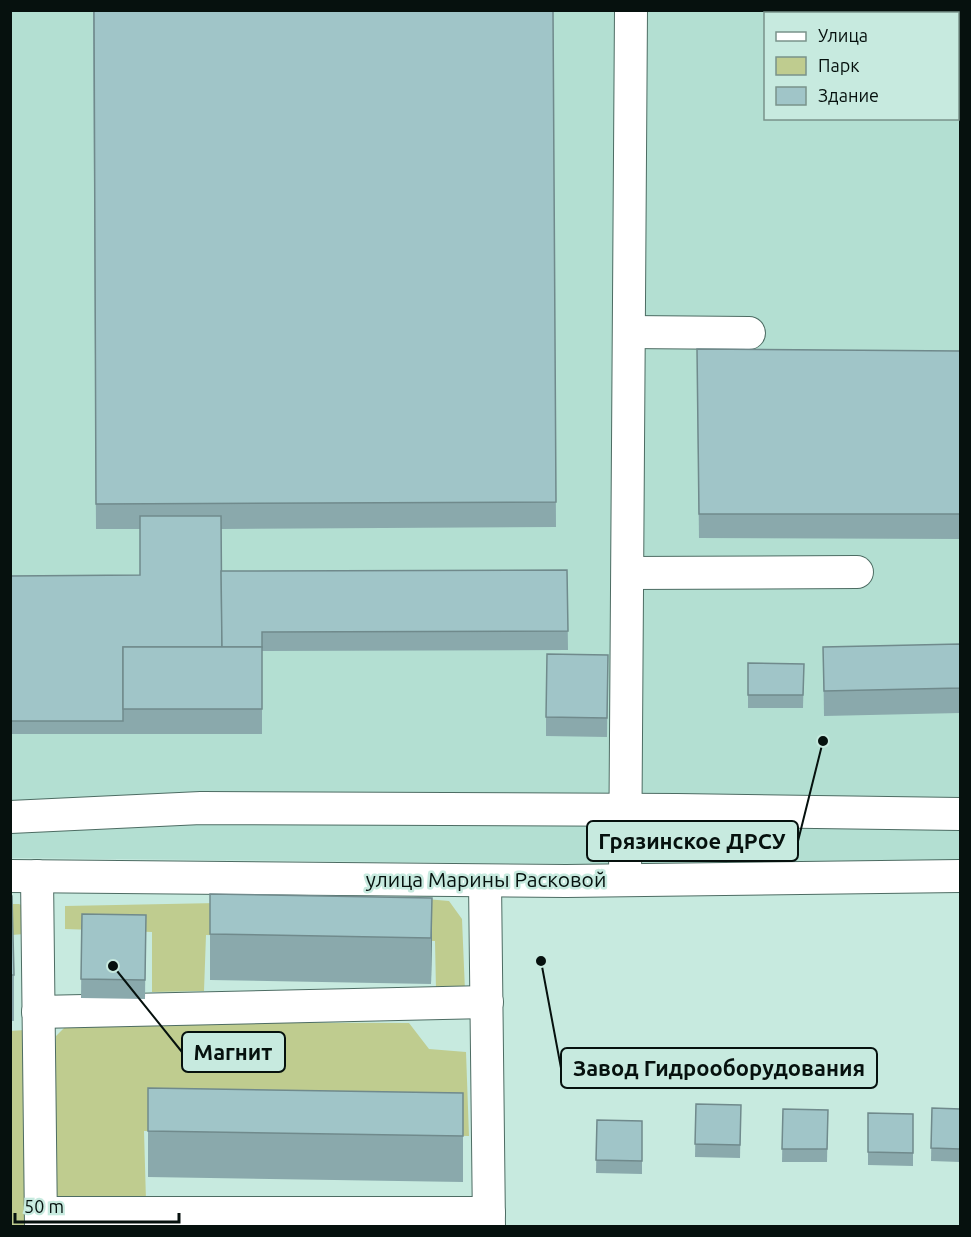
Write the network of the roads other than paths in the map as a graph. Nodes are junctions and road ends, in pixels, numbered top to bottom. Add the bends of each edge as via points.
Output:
1 (631, 10) edge
2 (629, 332) junction
3 (749, 333) dead end
4 (857, 572) dead end
5 (628, 573) junction
6 (627, 810) junction
7 (960, 814) edge
8 (10, 817) edge
9 (24, 876) edge
10 (960, 876) edge
11 (625, 880) junction
12 (485, 881) junction
13 (487, 1002) junction
14 (38, 1012) junction
15 (41, 1220) edge
16 (489, 1220) edge

1 - 2 street
2 - 3 street
2 - 5 street
4 - 5 street
5 - 6 street
6 - 7 street
6 - 8 street via 201,808
6 - 11 street
9 - 12 street, улица Марины Расковой
9 - 14 street
10 - 11 street, улица Марины Расковой
11 - 12 street, улица Марины Расковой
12 - 13 street
13 - 14 street
13 - 16 street
14 - 15 street
15 - 16 street

